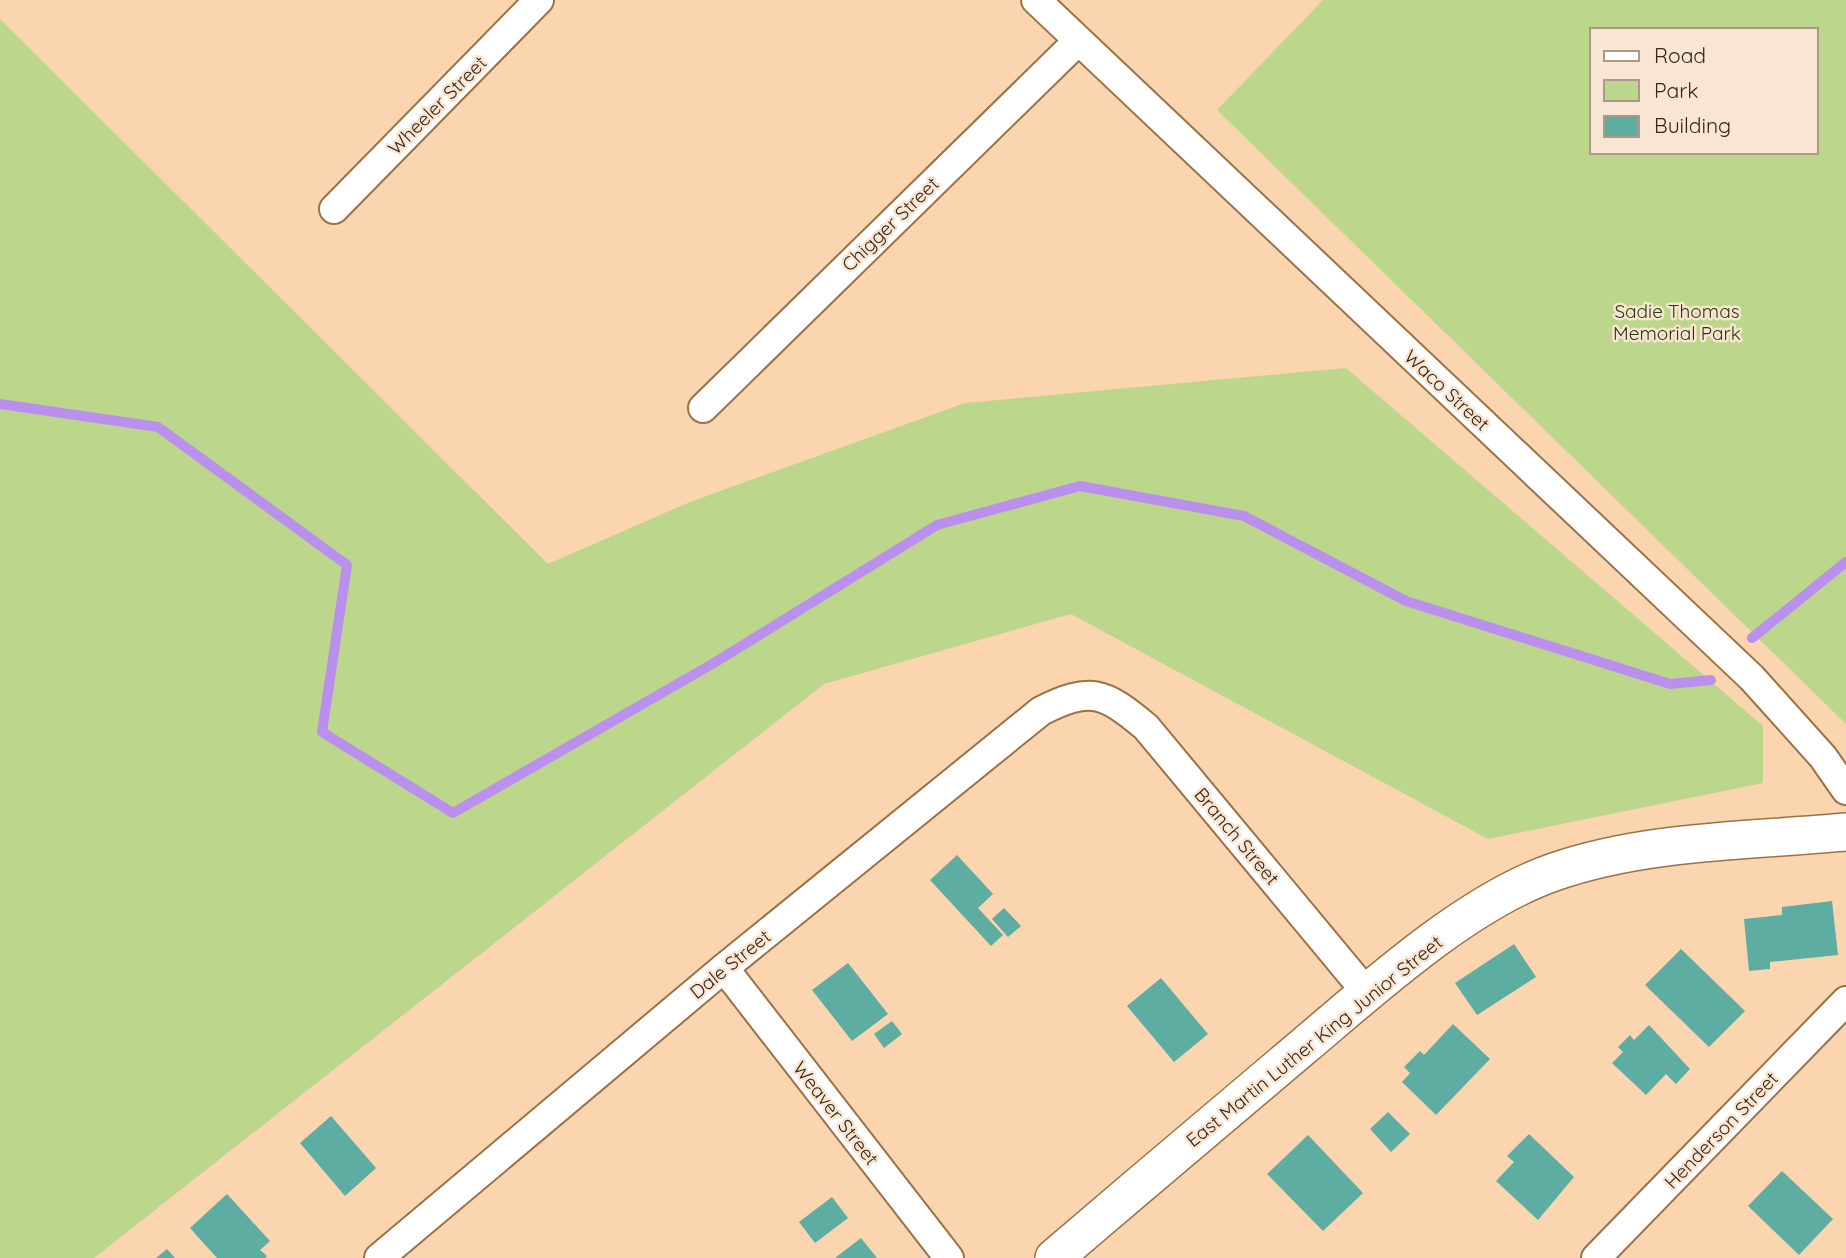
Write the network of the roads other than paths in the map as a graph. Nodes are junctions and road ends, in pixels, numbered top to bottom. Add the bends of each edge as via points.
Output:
1 (540, 0) edge
2 (1036, 0) edge
3 (1078, 41) junction
4 (334, 209) dead end
5 (703, 408) dead end
6 (1094, 695) joint
7 (1846, 790) edge
8 (1846, 832) edge
9 (724, 968) junction
10 (1367, 993) junction
11 (1846, 1001) edge
12 (379, 1258) edge
13 (949, 1258) edge
14 (1054, 1258) edge
15 (1596, 1258) edge

1 - 4 street, Wheeler Street
2 - 3 street, Waco Street
3 - 5 street, Chigger Street
3 - 7 street, Waco Street via 1752,678 1823,757
6 - 9 street, Dale Street via 1068,697 1041,711
6 - 10 street, Branch Street via 1122,707 1146,727
8 - 10 street, East Martin Luther King Junior Street via 1650,849 1552,872 1504,894
9 - 12 street, Dale Street
9 - 13 street, Weaver Street
10 - 14 street, East Martin Luther King Junior Street
11 - 15 street, Henderson Street

